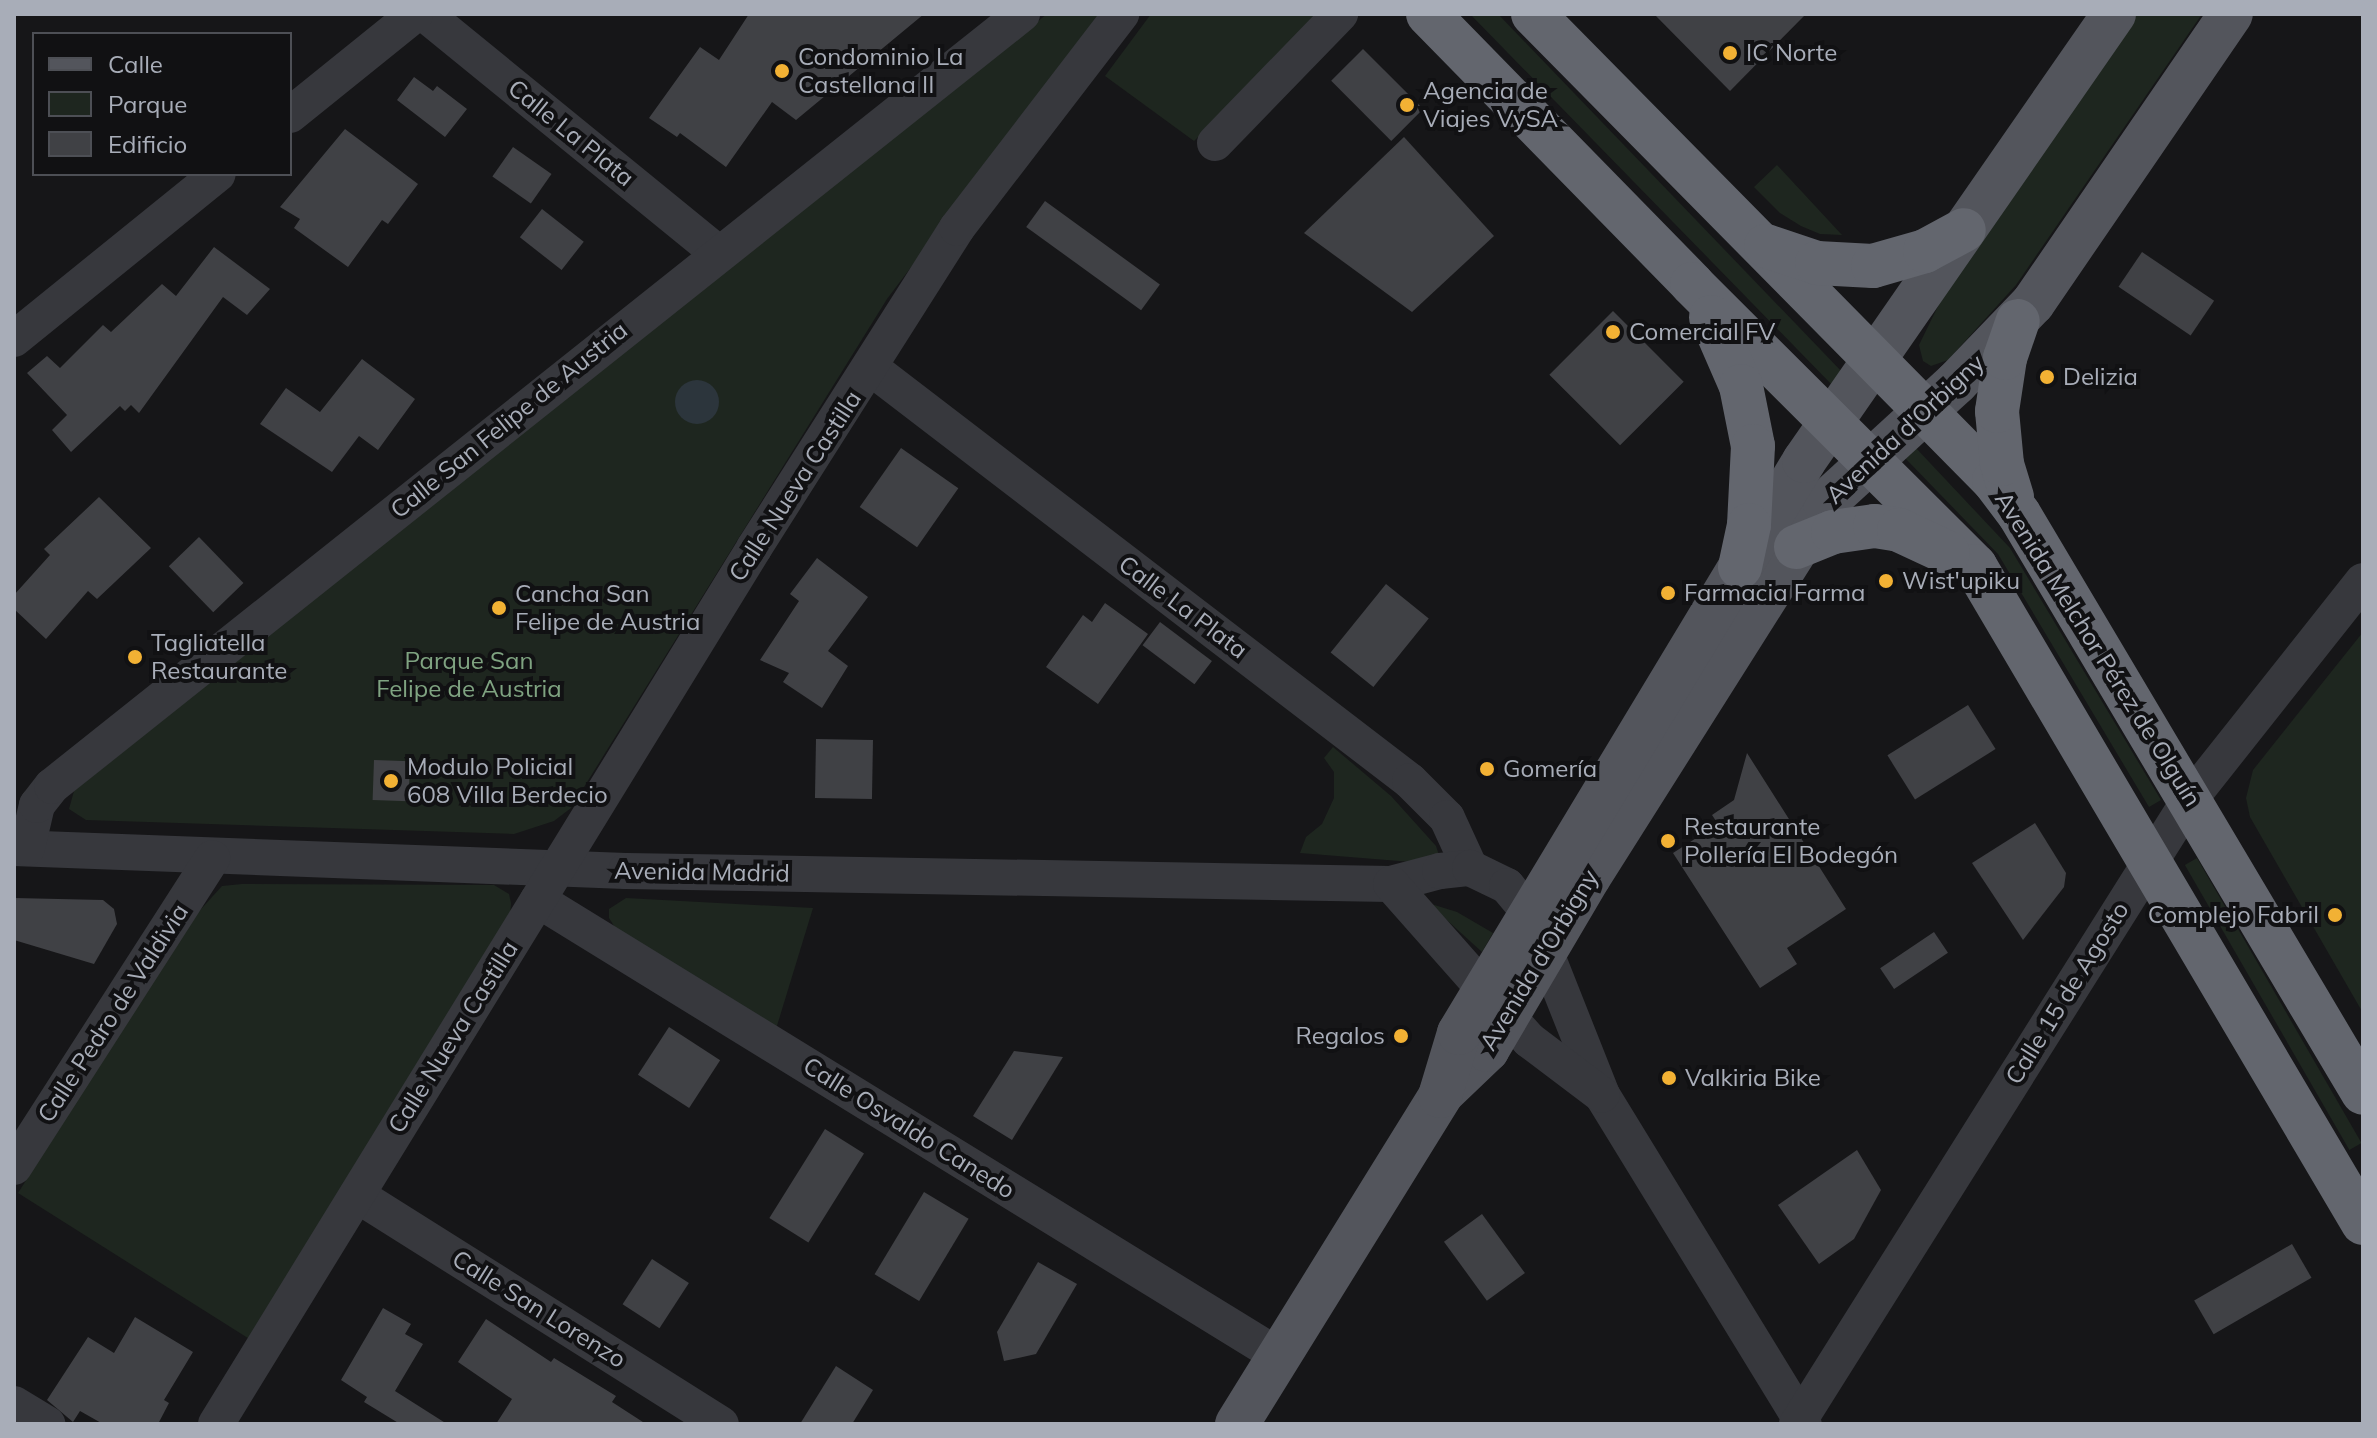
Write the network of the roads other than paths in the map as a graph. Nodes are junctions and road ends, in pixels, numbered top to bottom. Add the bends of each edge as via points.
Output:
1 (415, 14) edge
2 (425, 14) edge
3 (1022, 14) edge
4 (1121, 14) edge
5 (1340, 14) edge
6 (1428, 14) edge
7 (1533, 14) edge
8 (2114, 14) edge
9 (2231, 14) edge
10 (292, 113) edge
11 (1215, 143) dead end
12 (216, 176) edge
13 (1964, 230) junction
14 (1760, 244) junction
15 (718, 253) junction
16 (1692, 284) junction
17 (2018, 321) junction
18 (14, 339) edge
19 (1874, 360) junction
20 (871, 368) junction
21 (1924, 410) junction
22 (1830, 422) junction
23 (1868, 460) junction
24 (2019, 514) junction
25 (1796, 547) junction
26 (1975, 566) junction
27 (1740, 567) junction
28 (2363, 581) edge
29 (2190, 799) junction
30 (21, 848) edge
31 (212, 858) junction
32 (2149, 862) junction
33 (557, 868) junction
34 (1470, 868) junction
35 (1391, 884) junction
36 (538, 900) junction
37 (1538, 931) junction
38 (1495, 1005) junction
39 (2363, 1093) edge
40 (1602, 1095) junction
41 (14, 1167) edge
42 (357, 1195) junction
43 (2363, 1223) edge
44 (1279, 1356) junction
45 (14, 1404) edge
46 (1801, 1422) edge
47 (47, 1424) edge
48 (216, 1424) edge
49 (721, 1424) edge
50 (1237, 1424) edge

1 - 10 street
2 - 15 street, Calle La Plata
3 - 15 street, Calle San Felipe de Austria
4 - 20 street, Calle Nueva Castilla via 957,228
5 - 11 street
6 - 16 highway
7 - 14 highway, Avenida Melchor Pérez de Olguín
8 - 13 main road, Avenida d'Orbigny
9 - 17 main road, Avenida d'Orbigny
12 - 18 street
13 - 14 highway via 1925,251 1873,266 1817,263
13 - 19 main road, Avenida d'Orbigny
14 - 19 highway, Avenida Melchor Pérez de Olguín
15 - 30 street, Calle San Felipe de Austria via 52,786 37,805
16 - 22 highway
16 - 27 highway via 1731,359 1753,446 1749,525
17 - 21 main road, Avenida d'Orbigny
17 - 24 highway via 1999,384 1997,411 2002,464
19 - 21 highway, Avenida Melchor Pérez de Olguín
19 - 22 main road, Avenida d'Orbigny
20 - 33 street, Calle Nueva Castilla
20 - 34 street, Calle La Plata via 1410,781 1447,818
21 - 23 main road, Avenida d'Orbigny
21 - 24 highway, Avenida Melchor Pérez de Olguín
22 - 23 highway
22 - 27 main road, Avenida d'Orbigny
23 - 25 main road, Avenida d'Orbigny via 1835,491
23 - 26 highway
24 - 29 highway, Avenida Melchor Pérez de Olguín
25 - 26 highway via 1833,532 1875,526 1923,539
25 - 37 main road, Avenida d'Orbigny
26 - 32 highway
27 - 37 main road, Avenida d'Orbigny
28 - 29 street, Calle 15 de Agosto
29 - 32 street, Calle 15 de Agosto
29 - 39 highway, Avenida Melchor Pérez de Olguín
30 - 31 street, Avenida Madrid
31 - 33 street, Avenida Madrid
31 - 41 street, Calle Pedro de Valdivia
32 - 43 highway
32 - 46 street, Calle 15 de Agosto
33 - 35 street, Avenida Madrid
33 - 36 street, Calle Nueva Castilla
34 - 35 street, Avenida Madrid
34 - 37 street via 1507,886
35 - 38 street
36 - 42 street, Calle Nueva Castilla
36 - 44 street, Calle Osvaldo Canedo
37 - 38 main road, Avenida d'Orbigny
37 - 40 street
38 - 40 street via 1529,1040
38 - 44 main road, Avenida d'Orbigny via 1459,1033 1440,1096
40 - 46 street
42 - 48 street, Calle Nueva Castilla
42 - 49 street, Calle San Lorenzo
44 - 50 main road, Avenida d'Orbigny
45 - 47 street

